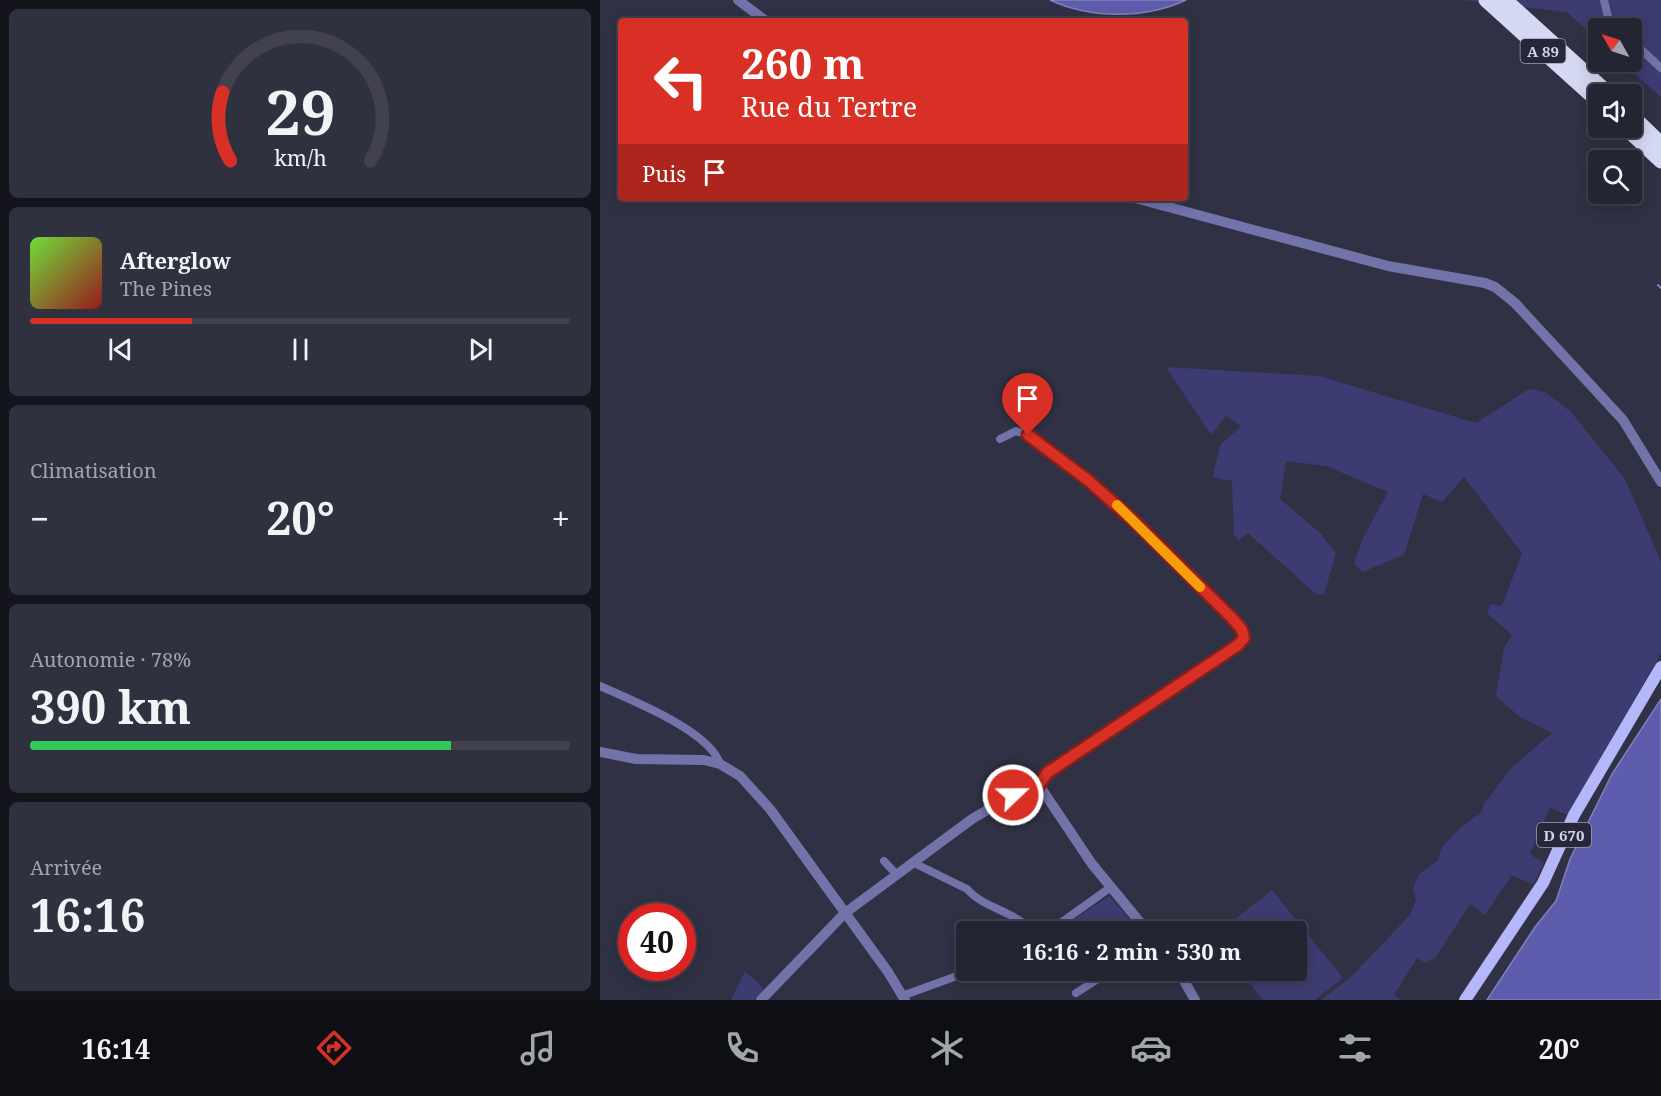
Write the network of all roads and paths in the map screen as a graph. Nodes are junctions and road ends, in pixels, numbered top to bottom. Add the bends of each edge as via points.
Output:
1 (738, 0) edge
2 (1486, 0) edge
3 (1505, 0) edge
4 (1604, 0) edge
5 (762, 18) edge
6 (1609, 18) edge
7 (1642, 50) edge
8 (1661, 68) edge
9 (1598, 84) edge
10 (1588, 92) edge
11 (1642, 126) edge
12 (1637, 138) edge
13 (1661, 144) edge
14 (1661, 161) edge
15 (1146, 201) edge
16 (1000, 439) dead end
17 (1661, 482) edge
18 (1661, 667) edge
19 (600, 686) edge
20 (600, 752) edge
21 (720, 764) junction
22 (1037, 788) junction
23 (884, 861) dead end
24 (914, 863) junction
25 (897, 875) junction
26 (1111, 887) junction
27 (845, 913) junction
28 (1018, 921) edge
29 (1063, 921) edge
30 (1139, 921) edge
31 (956, 977) edge
32 (1095, 981) edge
33 (1184, 981) edge
34 (1076, 993) dead end
35 (904, 998) edge
36 (760, 1000) edge
37 (1195, 1000) edge
38 (1465, 1000) edge

1 - 5 street
2 - 10 highway, A 89
3 - 9 highway, A 89
4 - 6 street
7 - 8 street
11 - 13 highway
12 - 14 highway
15 - 17 street via 1388,266 1495,286 1623,420
16 - 22 street via 1016,431 1028,435 1089,481 1225,611 1244,638 1047,773
18 - 38 main road, D 670 via 1574,815 1539,891
19 - 21 street via 667,717 715,752
20 - 21 street via 636,759 704,760
21 - 27 street via 740,776 762,798
22 - 24 street via 1026,787 972,819
22 - 26 street
23 - 25 street
24 - 25 street
24 - 28 street via 967,888 972,896
25 - 27 street
26 - 29 street
26 - 30 street
27 - 35 street
27 - 36 street
31 - 35 street
32 - 34 street
33 - 37 street

